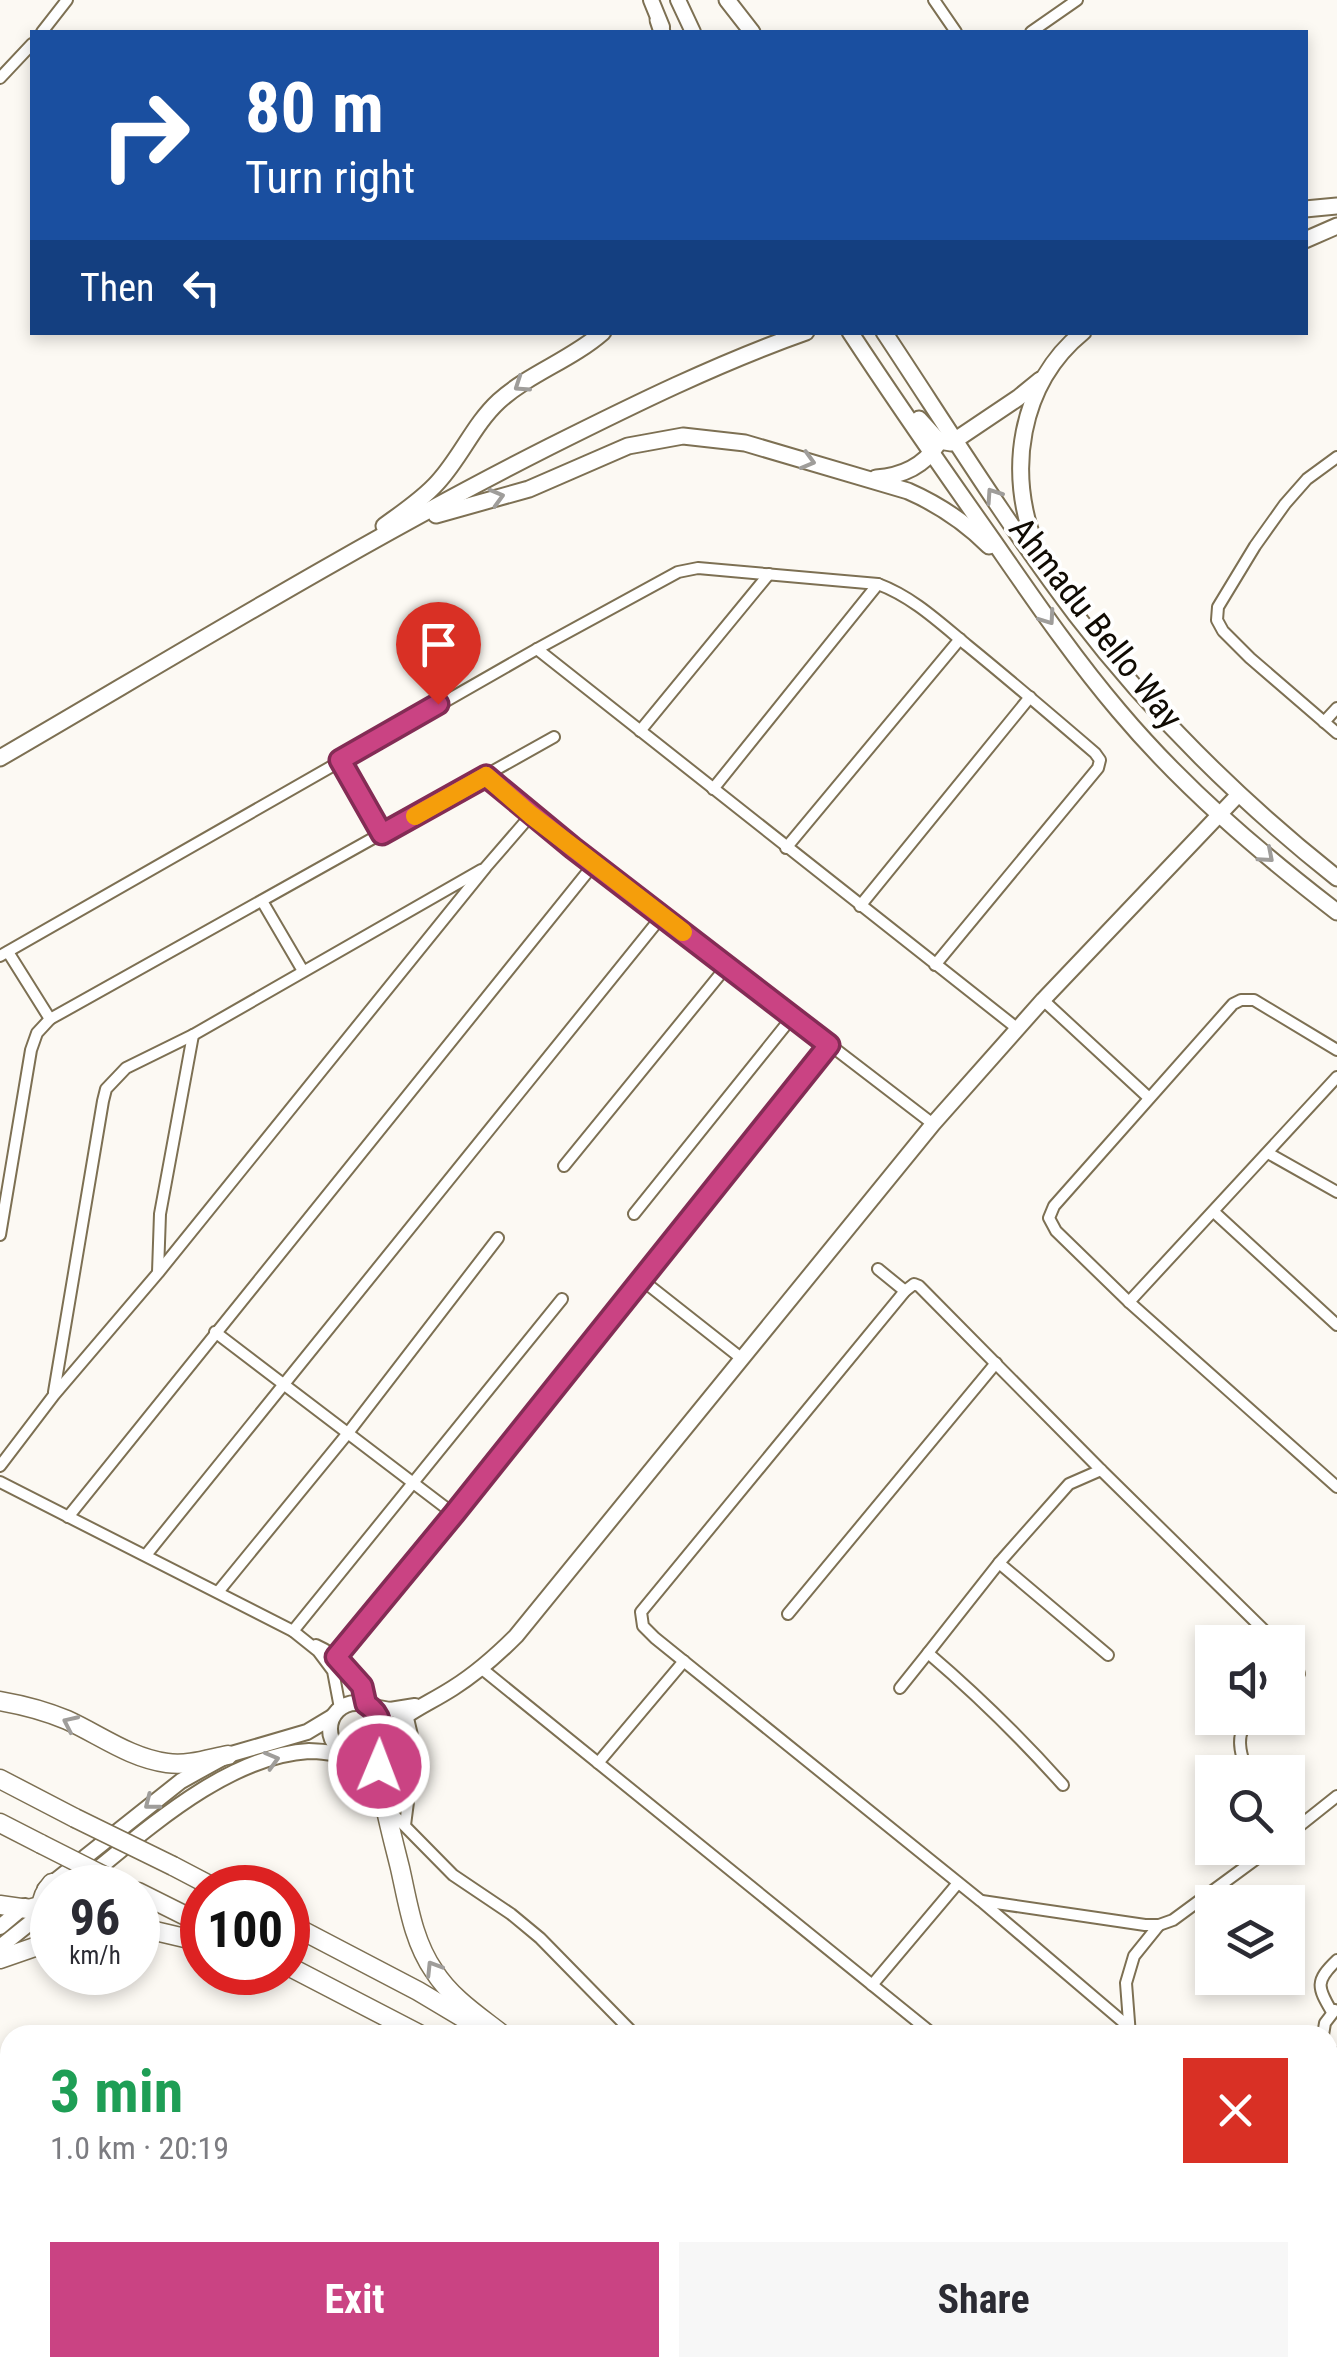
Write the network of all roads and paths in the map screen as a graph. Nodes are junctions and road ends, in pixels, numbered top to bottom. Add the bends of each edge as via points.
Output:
1 (66, 0) edge
2 (652, 0) edge
3 (678, 0) edge
4 (727, 0) edge
5 (934, 0) edge
6 (1077, 0) edge
7 (662, 28) edge
8 (44, 30) edge
9 (692, 30) edge
10 (750, 30) edge
11 (955, 30) edge
12 (1034, 30) edge
13 (30, 46) edge
14 (0, 78) edge
15 (1335, 204) edge
16 (1308, 208) edge
17 (1337, 226) edge
18 (1308, 239) edge
19 (598, 335) edge
20 (799, 335) edge
21 (852, 335) edge
22 (886, 335) edge
23 (1080, 335) edge
24 (1045, 375) junction
25 (942, 445) junction
26 (1337, 457) edge
27 (867, 479) junction
28 (404, 524) junction
29 (325, 569) junction
30 (769, 574) junction
31 (1052, 582) junction
32 (878, 584) junction
33 (1026, 588) junction
34 (960, 639) junction
35 (537, 649) junction
36 (1030, 697) junction
37 (1337, 708) edge
38 (1324, 722) junction
39 (640, 731) junction
40 (1337, 734) edge
41 (554, 736) dead end
42 (0, 758) edge
43 (340, 760) junction
44 (486, 776) junction
45 (713, 790) junction
46 (1239, 794) junction
47 (531, 815) junction
48 (1220, 816) junction
49 (382, 834) junction
50 (786, 848) junction
51 (594, 864) junction
52 (486, 867) junction
53 (1337, 878) edge
54 (262, 902) junction
55 (860, 906) junction
56 (1337, 912) edge
57 (662, 916) junction
58 (4, 954) edge
59 (936, 965) junction
60 (727, 966) junction
61 (303, 972) junction
62 (1043, 1000) junction
63 (793, 1016) junction
64 (50, 1019) junction
65 (1018, 1029) junction
66 (193, 1035) junction
67 (829, 1045) junction
68 (1337, 1050) edge
69 (1337, 1077) edge
70 (1148, 1097) junction
71 (932, 1124) junction
72 (1268, 1153) junction
73 (564, 1166) dead end
74 (1337, 1192) edge
75 (1214, 1212) junction
76 (634, 1214) dead end
77 (0, 1235) edge
78 (498, 1238) dead end
79 (878, 1268) dead end
80 (158, 1273) junction
81 (642, 1280) junction
82 (905, 1291) junction
83 (562, 1298) dead end
84 (1130, 1302) junction
85 (1337, 1325) edge
86 (215, 1332) junction
87 (741, 1358) junction
88 (996, 1363) junction
89 (282, 1385) junction
90 (54, 1395) junction
91 (348, 1433) junction
92 (0, 1466) edge
93 (1101, 1470) junction
94 (0, 1482) edge
95 (414, 1484) junction
96 (1337, 1487) edge
97 (454, 1514) junction
98 (68, 1517) junction
99 (146, 1555) junction
100 (998, 1563) junction
101 (218, 1592) junction
102 (788, 1614) dead end
103 (1259, 1625) edge
104 (293, 1630) junction
105 (306, 1640) junction
106 (928, 1653) junction
107 (1108, 1655) dead end
108 (336, 1657) junction
109 (684, 1662) junction
110 (481, 1668) junction
111 (900, 1688) dead end
112 (0, 1701) edge
113 (421, 1704) junction
114 (367, 1705) junction
115 (336, 1713) junction
116 (407, 1714) junction
117 (379, 1742) junction
118 (348, 1754) junction
119 (228, 1755) junction
120 (598, 1764) junction
121 (0, 1780) edge
122 (1063, 1785) dead end
123 (1337, 1796) edge
124 (384, 1805) junction
125 (1305, 1821) edge
126 (0, 1823) edge
127 (405, 1825) junction
128 (74, 1865) edge
129 (83, 1865) edge
130 (103, 1865) edge
131 (1248, 1865) edge
132 (180, 1870) edge
133 (958, 1883) junction
134 (981, 1900) junction
135 (30, 1901) edge
136 (0, 1904) edge
137 (21, 1909) junction
138 (30, 1909) edge
139 (30, 1924) edge
140 (1159, 1924) junction
141 (0, 1926) edge
142 (310, 1934) edge
143 (0, 1946) edge
144 (30, 1948) edge
145 (0, 1958) edge
146 (1337, 1960) edge
147 (310, 1977) edge
148 (872, 1985) junction
149 (1334, 2010) edge
150 (402, 2025) edge
151 (476, 2025) edge
152 (490, 2025) edge
153 (625, 2025) edge
154 (922, 2025) edge
155 (1123, 2025) edge
156 (1130, 2025) edge

1 - 8 street
2 - 7 street
3 - 9 street
4 - 10 main road
5 - 11 street
6 - 12 street
13 - 14 street
15 - 16 main road
17 - 18 main road
19 -> 29 main road via 503,398 426,494
20 - 28 main road via 643,400
21 - 25 main road via 882,380
22 - 25 main road, Ahmadu Bello Way via 936,410
23 - 24 main road
24 - 25 main road
24 - 31 main road via 1024,426 1019,481 1028,526
25 - 27 main road via 906,472
31 -> 25 main road, Ahmadu Bello Way
25 - 33 main road, Ahmadu Bello Way
26 - 38 street via 1285,504 1218,607 1217,620
28 -> 27 main road via 528,488 628,446 682,436 745,443
27 - 33 main road via 953,514
28 - 29 main road
29 - 42 main road
30 - 32 street
30 - 35 street via 678,572
30 - 39 street
31 - 46 main road, Ahmadu Bello Way via 1138,690
32 - 34 street via 899,592
32 - 45 street
33 -> 48 main road, Ahmadu Bello Way via 1120,712
34 - 36 street
34 - 50 street
35 - 39 street
35 - 43 street
36 - 55 street
36 - 59 street via 1095,753 1098,768
37 - 38 street
38 - 40 street
39 - 45 street
41 - 44 street
43 - 49 street
43 - 58 street
44 - 47 street
44 - 49 street
45 - 50 street
46 - 48 street
46 - 53 main road, Ahmadu Bello Way
47 - 51 street
47 - 52 street
48 -> 56 main road, Ahmadu Bello Way
48 - 62 street
49 - 54 street
50 - 55 street
51 - 57 street
51 - 86 street
52 - 61 street
52 - 80 street
54 - 61 street
54 - 64 street
55 - 59 street
57 - 60 street
57 - 89 street
58 - 64 street
59 - 65 street
60 - 63 street
60 - 73 street
61 - 66 street
62 - 65 street
62 - 70 street
63 - 67 street
63 - 76 street
64 - 77 street via 31,1050
65 - 71 street
66 - 80 street via 160,1214
66 - 90 street via 126,1068 106,1089
67 - 71 street
67 - 81 street
68 - 70 street via 1254,1000 1241,1000
69 - 72 street
70 - 84 street via 1049,1218
71 - 87 street
72 - 74 street
72 - 75 street
75 - 84 street
75 - 85 street
78 - 91 street
79 - 82 street
80 - 90 street
81 - 87 street
81 - 97 street
82 - 88 street via 919,1286
82 - 109 street via 642,1612 643,1626
83 - 95 street
84 - 96 street
86 - 89 street
86 - 98 street
87 - 110 street via 516,1636
88 - 93 street
88 - 102 street
89 - 91 street
89 - 99 street
90 - 92 street
91 - 95 street
91 - 101 street
93 - 100 street via 1068,1484
93 - 103 street
94 - 98 street
95 - 97 street
95 - 104 street
97 - 108 street
98 - 99 street
99 - 101 street
100 - 106 street
100 - 107 street
101 - 104 street
104 - 105 street
105 - 108 street
105 - 115 street via 333,1671
106 - 111 street
106 - 122 street
108 - 114 street via 362,1686
109 - 120 street
109 - 133 street
110 - 113 street
110 - 120 street
119 -> 112 highway via 181,1764 151,1760 57,1716
113 - 114 street via 390,1710
113 - 116 street
114 - 115 street via 348,1704
114 - 117 street via 380,1718
115 - 118 street via 330,1735
115 - 119 street via 307,1732
116 - 117 street
116 - 127 street via 415,1748
117 - 118 street via 366,1754
117 - 124 highway
130 -> 118 street via 174,1809 238,1771 306,1751
119 -> 128 street via 181,1781
120 - 148 street
121 - 132 highway, bridge
123 - 125 street
124 - 127 street
152 -> 124 highway via 442,1982 426,1956
126 - 129 highway, bridge
127 - 153 street via 453,1875 540,1938
131 - 140 street
133 - 134 street
133 - 148 street
134 - 140 street
134 - 155 street
135 - 137 street
136 - 137 highway
137 - 138 highway
137 - 141 street
139 - 143 street
140 - 156 street via 1134,1956 1126,1983
142 - 151 highway
144 - 145 highway
146 - 149 street via 1319,1983
147 - 150 highway
148 - 154 street

